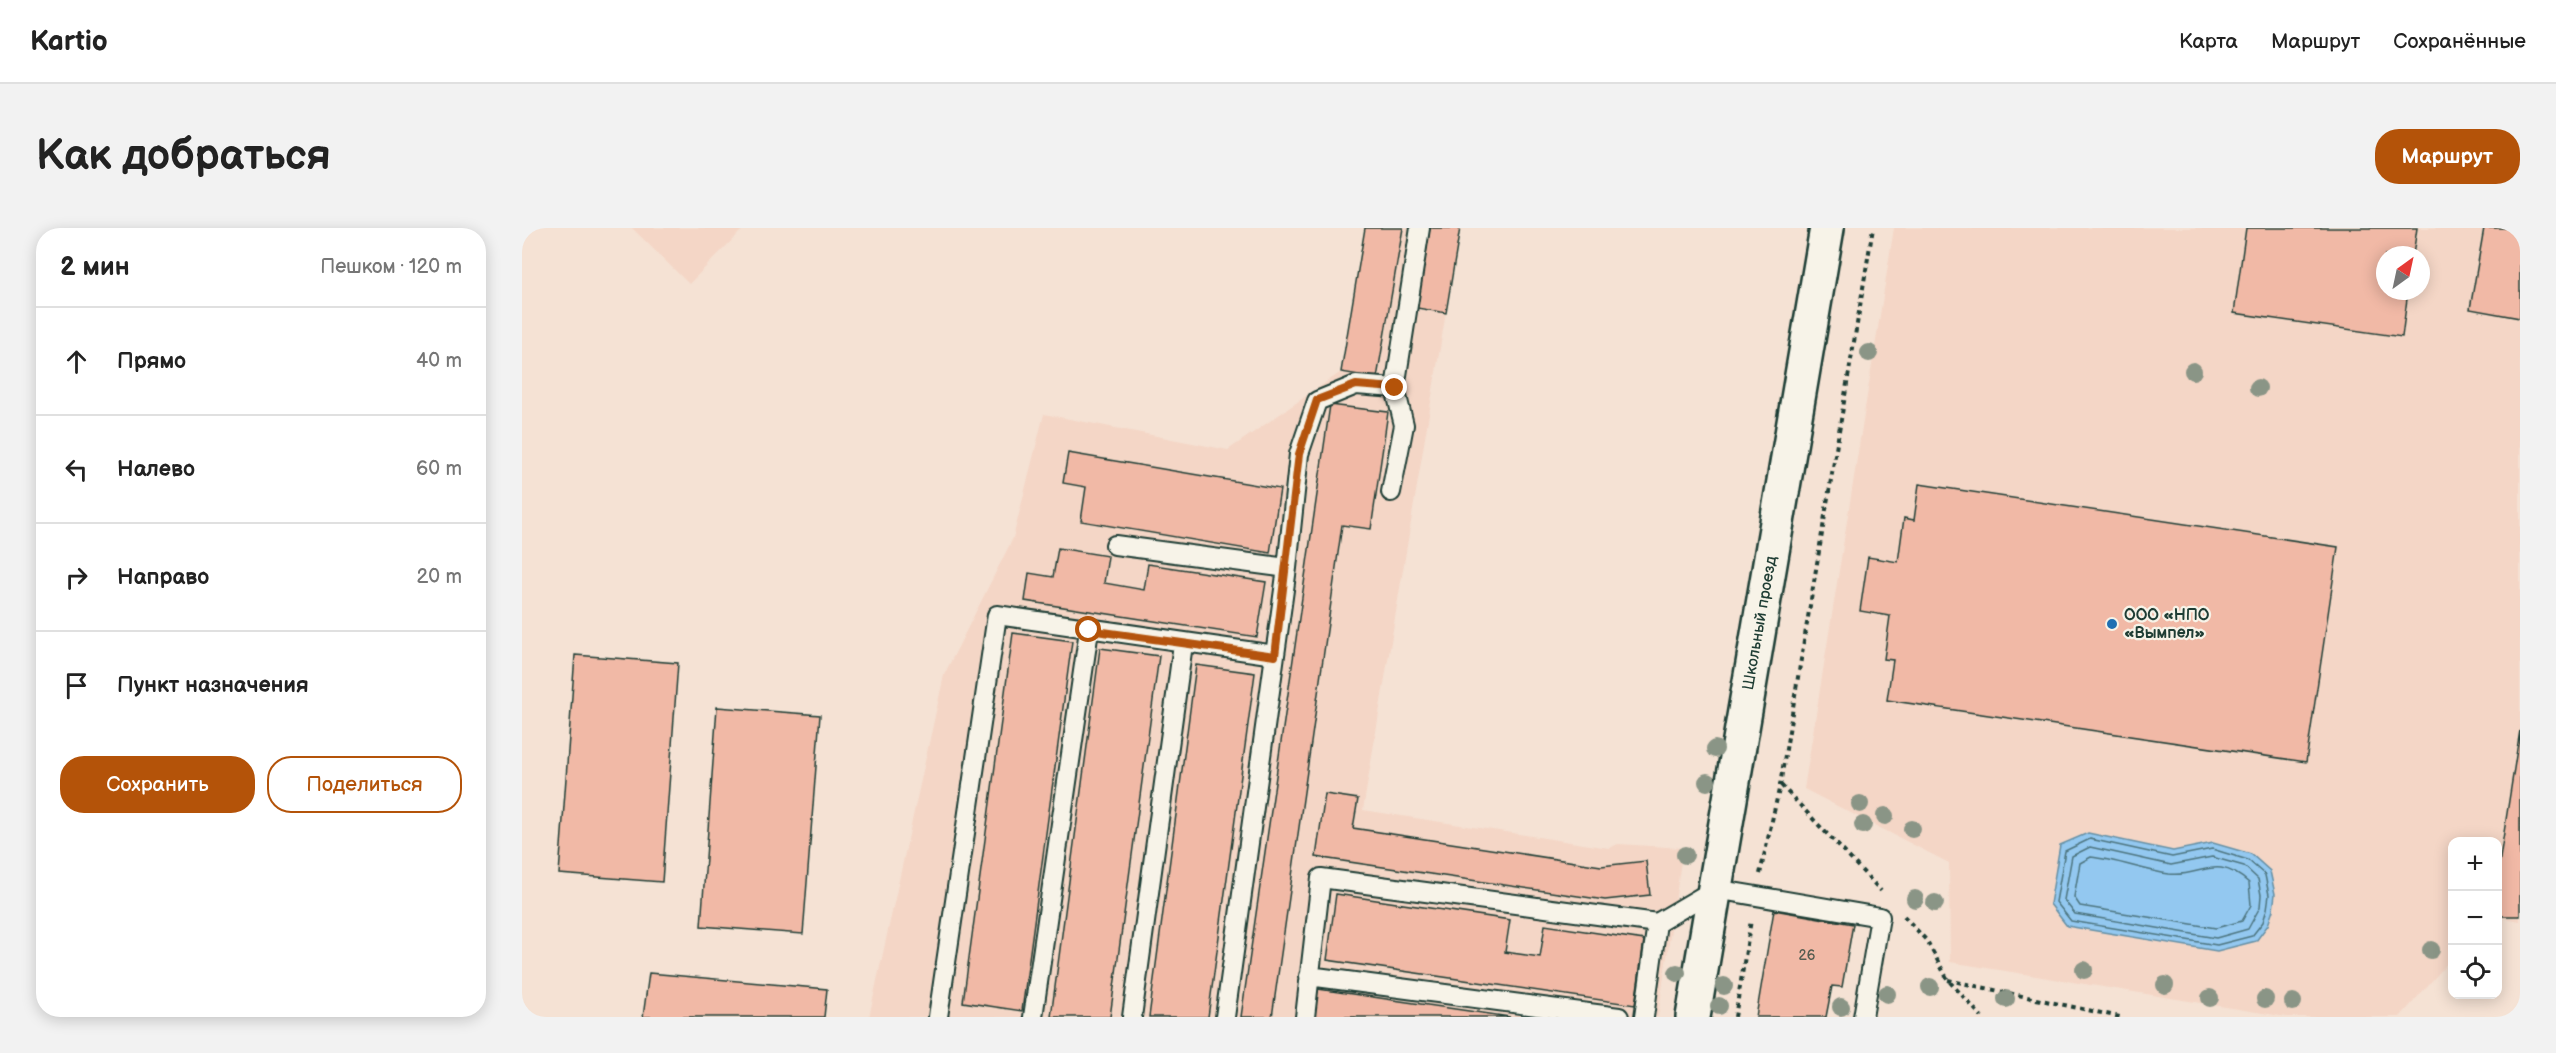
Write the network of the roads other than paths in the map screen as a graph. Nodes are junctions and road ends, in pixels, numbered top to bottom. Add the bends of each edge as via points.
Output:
1 (1420, 228) edge
2 (1827, 228) edge
3 (1395, 388) junction
4 (1391, 492) dead end
5 (1115, 545) dead end
6 (1287, 568) junction
7 (1089, 630) junction
8 (1183, 644) junction
9 (1275, 656) junction
10 (1715, 890) junction
11 (1658, 923) junction
12 (1309, 976) junction
13 (938, 1017) edge
14 (1033, 1017) edge
15 (1132, 1017) edge
16 (1225, 1017) edge
17 (1305, 1017) edge
18 (1619, 1017) edge
19 (1644, 1017) edge
20 (1693, 1017) edge
21 (1863, 1017) edge

1 - 3 lane
2 - 10 street, Школьный проезд
3 - 4 lane via 1404,425
3 - 6 lane via 1356,385 1317,400 1299,454
5 - 6 lane
6 - 9 lane
7 - 8 lane
7 - 13 lane via 997,615
7 - 14 lane
8 - 9 lane
8 - 15 lane
9 - 16 lane
10 - 11 lane
10 - 20 street, Школьный проезд
10 - 21 lane via 1880,917
11 - 12 lane via 1321,878
11 - 19 lane
12 - 17 lane
12 - 18 lane

